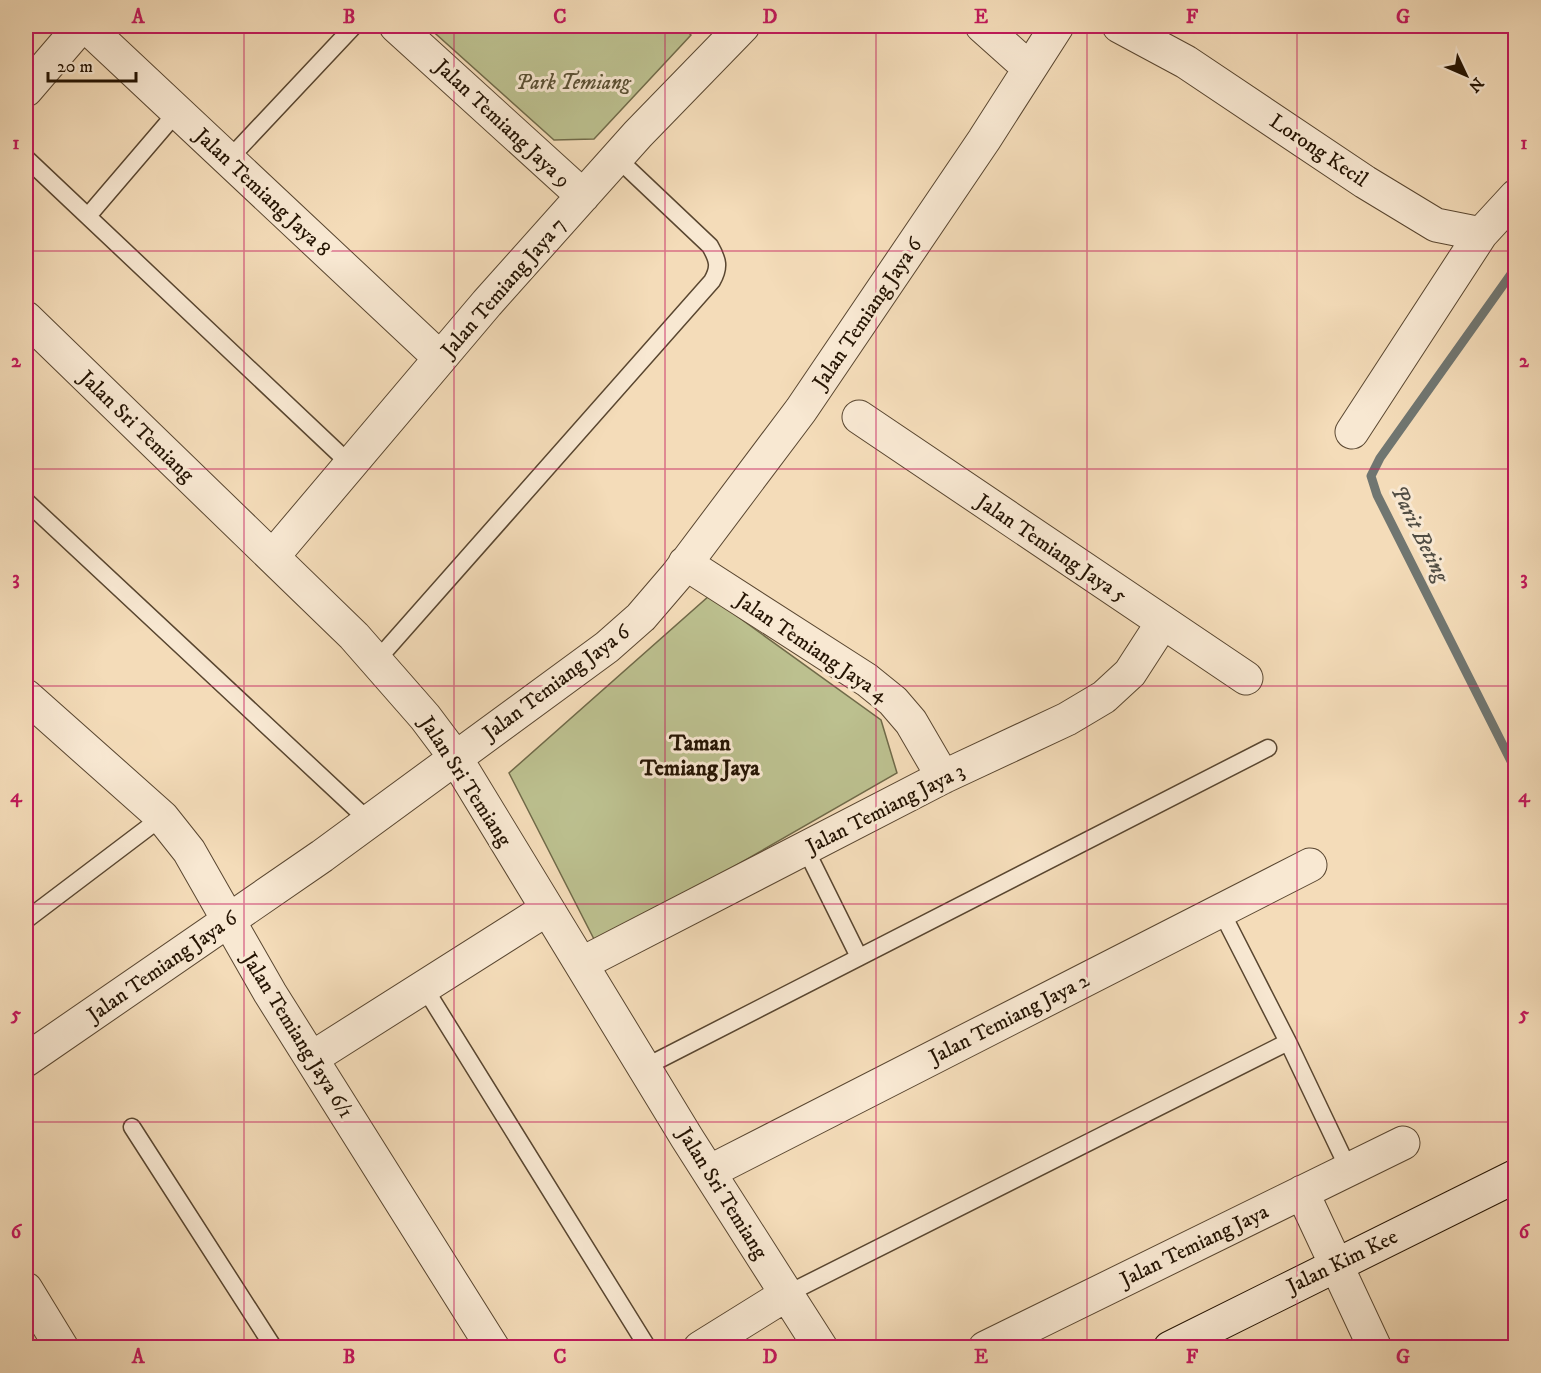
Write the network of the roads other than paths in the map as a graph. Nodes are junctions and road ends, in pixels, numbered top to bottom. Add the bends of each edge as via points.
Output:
1 (81, 26) edge
2 (86, 26) edge
3 (354, 26) edge
4 (396, 26) edge
5 (743, 26) edge
6 (982, 26) edge
7 (1057, 26) edge
8 (1119, 26) edge
9 (1029, 68) junction
10 (26, 90) edge
11 (177, 112) junction
12 (26, 158) edge
13 (617, 158) junction
14 (228, 160) junction
15 (582, 196) junction
16 (1515, 196) edge
17 (88, 216) junction
18 (1481, 234) junction
19 (26, 318) edge
20 (440, 358) junction
21 (859, 417) dead end
22 (1352, 432) dead end
23 (350, 464) junction
24 (26, 501) edge
25 (273, 556) junction
26 (685, 563) junction
27 (1163, 622) junction
28 (377, 660) junction
29 (1246, 678) dead end
30 (29, 707) edge
31 (1268, 747) dead end
32 (455, 757) junction
33 (943, 777) junction
34 (162, 818) junction
35 (369, 821) junction
36 (805, 849) junction
37 (1310, 865) dead end
38 (547, 909) junction
39 (1221, 911) junction
40 (26, 920) edge
41 (229, 920) junction
42 (859, 957) junction
43 (581, 964) junction
44 (424, 987) junction
45 (1288, 1042) junction
46 (312, 1058) junction
47 (26, 1060) edge
48 (645, 1067) junction
49 (132, 1127) dead end
50 (1403, 1143) dead end
51 (1349, 1170) junction
52 (709, 1172) junction
53 (1515, 1176) edge
54 (1302, 1192) junction
55 (1336, 1263) junction
56 (26, 1289) edge
57 (787, 1294) junction
58 (62, 1347) edge
59 (274, 1347) edge
60 (493, 1347) edge
61 (648, 1347) edge
62 (700, 1347) edge
63 (821, 1347) edge
64 (985, 1347) edge
65 (1170, 1347) edge
66 (1375, 1347) edge

1 - 10 street
2 - 11 street, Jalan Temiang Jaya 8
3 - 14 lane
4 - 15 street, Jalan Temiang Jaya 9
5 - 13 street, Jalan Temiang Jaya 7
6 - 9 street
7 - 9 street, Jalan Temiang Jaya 6
8 - 18 street, Lorong Kecil via 1186,62 1436,225
9 - 26 street, Jalan Temiang Jaya 6 via 812,394
11 - 14 street, Jalan Temiang Jaya 8
11 - 17 lane
12 - 17 lane
13 - 15 street, Jalan Temiang Jaya 7
13 - 28 lane via 710,246 718,259 718,270
14 - 20 street, Jalan Temiang Jaya 8
15 - 20 street, Jalan Temiang Jaya 7
16 - 18 street
17 - 23 lane
18 - 22 street
19 - 25 street, Jalan Sri Temiang
20 - 23 street, Jalan Temiang Jaya 7
21 - 27 street, Jalan Temiang Jaya 5
23 - 25 street, Jalan Temiang Jaya 7
24 - 35 lane
25 - 28 street, Jalan Sri Temiang
26 - 32 street, Jalan Temiang Jaya 6 via 641,617 607,647
26 - 33 street, Jalan Temiang Jaya 4 via 893,700 911,722
27 - 29 street, Jalan Temiang Jaya 5
27 - 33 street, Jalan Temiang Jaya 3 via 1130,674 1104,697
28 - 32 street, Jalan Sri Temiang
30 - 34 street, Jalan Temiang Jaya 6/1
31 - 42 lane
32 - 35 street, Jalan Temiang Jaya 6
32 - 38 street, Jalan Sri Temiang
33 - 36 street, Jalan Temiang Jaya 3
34 - 40 lane
34 - 41 street, Jalan Temiang Jaya 6/1 via 189,851
35 - 41 street, Jalan Temiang Jaya 6
36 - 42 lane
36 - 43 street, Jalan Temiang Jaya 3
37 - 39 street, Jalan Temiang Jaya 2
38 - 43 street, Jalan Sri Temiang
38 - 44 street
39 - 45 lane
39 - 52 street, Jalan Temiang Jaya 2
41 - 46 street, Jalan Temiang Jaya 6/1
41 - 47 street, Jalan Temiang Jaya 6
42 - 48 lane
43 - 48 street, Jalan Sri Temiang
44 - 46 street
44 - 61 lane
45 - 51 lane
45 - 57 lane
46 - 60 street, Jalan Temiang Jaya 6/1
48 - 52 street, Jalan Sri Temiang
49 - 59 lane
50 - 51 street, Jalan Temiang Jaya
51 - 54 street, Jalan Temiang Jaya
52 - 57 street, Jalan Sri Temiang
53 - 55 street, Jalan Kim Kee
54 - 55 street
54 - 64 street, Jalan Temiang Jaya
55 - 65 street, Jalan Kim Kee
55 - 66 street
56 - 58 street
57 - 62 street
57 - 63 street, Jalan Sri Temiang

